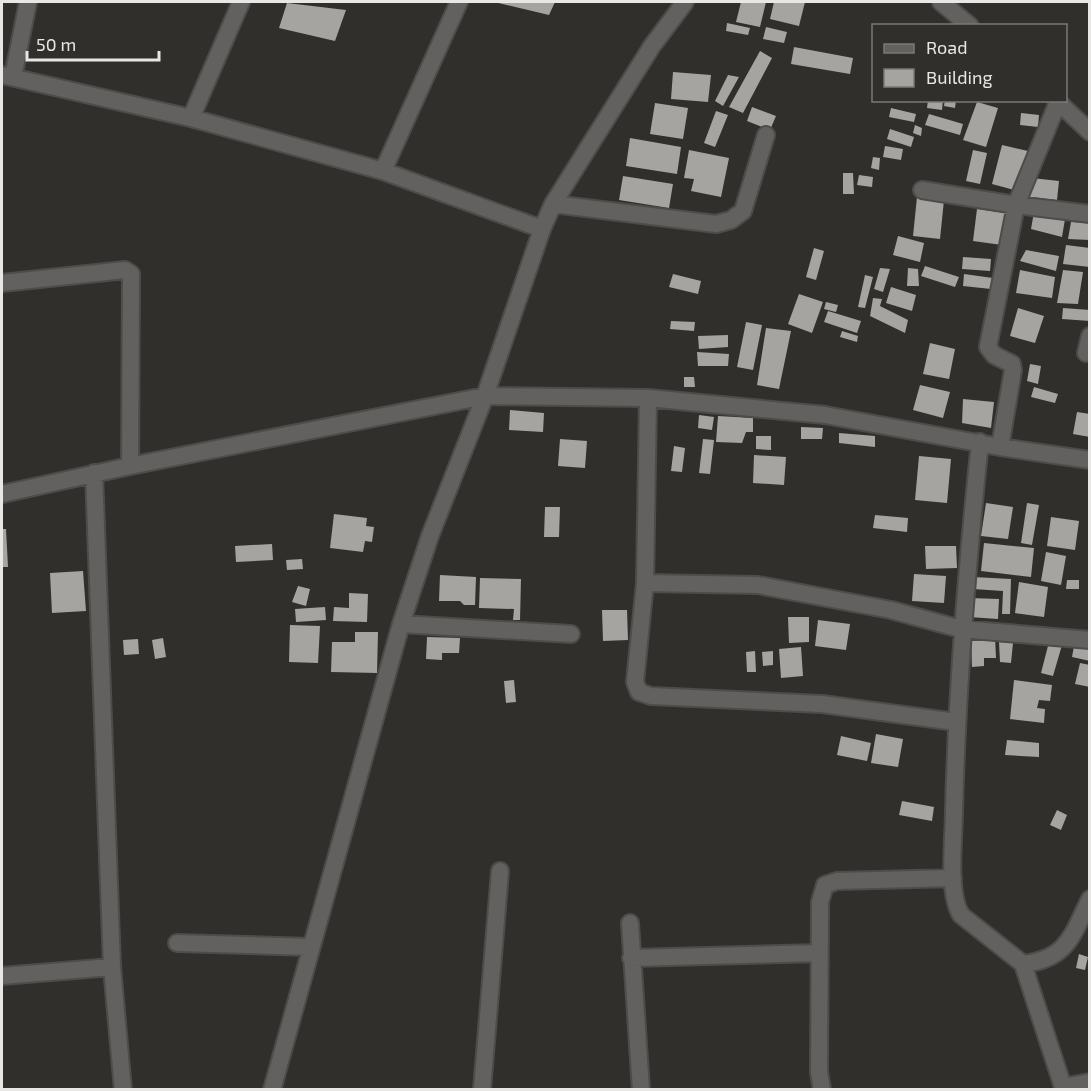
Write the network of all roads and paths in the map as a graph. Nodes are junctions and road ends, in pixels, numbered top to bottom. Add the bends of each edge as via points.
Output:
1 (28, 2) edge
2 (241, 2) edge
3 (459, 2) edge
4 (685, 2) edge
5 (941, 2) edge
6 (968, 24) edge
7 (7, 76) edge
8 (1057, 102) edge
9 (1058, 102) edge
10 (191, 118) junction
11 (1089, 132) edge
12 (766, 135) dead end
13 (383, 171) junction
14 (922, 190) dead end
15 (554, 204) junction
16 (1016, 206) junction
17 (1089, 214) edge
18 (542, 229) junction
19 (2, 283) edge
20 (485, 396) junction
21 (648, 398) junction
22 (980, 441) junction
23 (1000, 447) junction
24 (1089, 460) edge
25 (130, 465) junction
26 (94, 473) junction
27 (2, 494) edge
28 (645, 583) junction
29 (401, 624) junction
30 (961, 629) junction
31 (572, 634) dead end
32 (1089, 639) edge
33 (956, 722) junction
34 (500, 871) dead end
35 (953, 878) junction
36 (1089, 899) edge
37 (630, 923) dead end
38 (177, 943) dead end
39 (311, 947) junction
40 (819, 953) junction
41 (631, 957) junction
42 (1023, 964) junction
43 (112, 967) junction
44 (2, 976) edge
45 (1089, 1082) edge
46 (1064, 1088) edge
47 (123, 1089) edge
48 (272, 1089) edge
49 (482, 1089) edge
50 (641, 1089) edge
51 (822, 1089) edge

1 - 7 street
2 - 10 street
3 - 13 street
4 - 15 street via 652,46
5 - 6 street
7 - 10 street
8 - 16 street
9 - 11 street
10 - 13 street
12 - 15 street via 743,211 716,225
13 - 18 street
14 - 16 street
15 - 18 street
16 - 17 street
16 - 23 street via 988,347 994,355 1012,364 1013,370
18 - 20 street
19 - 25 street via 125,270 131,274
20 - 21 street
20 - 25 street
20 - 29 street via 430,536
21 - 22 street via 825,415
21 - 28 street
22 - 23 street
22 - 30 street
23 - 24 street
25 - 26 street
26 - 27 street
26 - 43 street
28 - 30 street via 758,585 891,610
28 - 33 street via 634,682 639,692 651,696 822,705
29 - 31 street
29 - 39 street
30 - 32 street
30 - 33 street
33 - 35 street
34 - 49 street
35 - 40 street via 837,881 825,885 820,902
35 - 42 street via 956,907 961,915
36 - 42 street via 1072,934 1055,956 1044,962
37 - 41 street
38 - 39 street
39 - 48 street
40 - 41 street
40 - 51 street
41 - 50 street
42 - 46 street
43 - 44 street
43 - 47 street
45 - 46 street

